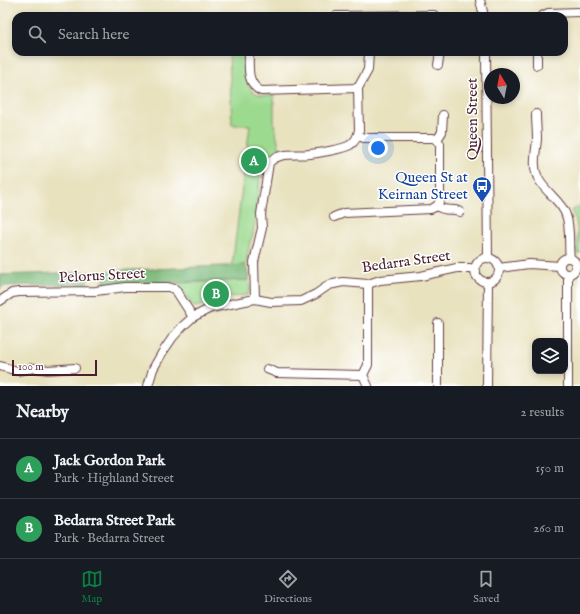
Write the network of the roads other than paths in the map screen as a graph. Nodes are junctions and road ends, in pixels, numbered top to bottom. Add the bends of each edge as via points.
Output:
1 (480, 0) edge
2 (485, 0) edge
3 (484, 12) edge
4 (485, 12) edge
5 (568, 12) edge
6 (580, 12) edge
7 (249, 56) edge
8 (369, 56) edge
9 (439, 56) edge
10 (486, 56) edge
11 (538, 56) edge
12 (438, 65) dead end
13 (537, 65) dead end
14 (358, 88) junction
15 (536, 114) dead end
16 (442, 115) dead end
17 (358, 136) junction
18 (437, 140) junction
19 (437, 206) junction
20 (460, 212) dead end
21 (334, 217) dead end
22 (488, 258) junction
23 (570, 258) junction
24 (560, 266) junction
25 (578, 266) edge
26 (499, 268) junction
27 (476, 271) junction
28 (568, 274) junction
29 (488, 282) junction
30 (368, 284) junction
31 (255, 299) junction
32 (0, 301) edge
33 (193, 318) junction
34 (438, 324) dead end
35 (0, 366) edge
36 (75, 368) dead end
37 (267, 369) dead end
38 (363, 375) junction
39 (148, 386) edge
40 (368, 386) edge
41 (438, 386) edge
42 (487, 386) edge
43 (568, 386) edge

1 - 3 street
2 - 4 street
5 - 6 street
7 - 14 street via 251,84 261,91
8 - 14 street via 368,70
9 - 12 street
10 - 22 street, Queen Street
11 - 13 street
14 - 17 street
15 - 23 street via 535,168 538,179 566,214 570,234
16 - 18 street via 442,132
17 - 18 street
17 - 31 street via 349,145 310,155 282,155 274,157 269,163 261,214 262,228 254,262
18 - 19 street via 440,144 440,200
19 - 20 street via 442,210
19 - 21 street via 431,209 344,213
22 - 26 street via 494,260
22 - 27 street via 480,260
23 - 24 street via 564,260
23 - 25 street
24 - 26 street via 529,264
24 - 28 street via 562,271
25 - 28 street via 574,272
26 - 29 street via 497,276
27 - 29 street via 481,280
27 - 30 street, Bedarra Street via 470,268 457,268
28 - 43 street
29 - 42 street
30 - 31 street, Bedarra Street via 335,283 301,301 271,302
30 - 38 street via 368,365
31 - 33 street, Bedarra Street via 212,308
32 - 33 street, Pelorus Street via 12,293 19,292 168,287 175,289
33 - 39 street, Bedarra Street via 183,326 162,353 153,369
34 - 41 street
35 - 36 street via 17,371 34,368
37 - 38 street via 277,373
38 - 40 street

